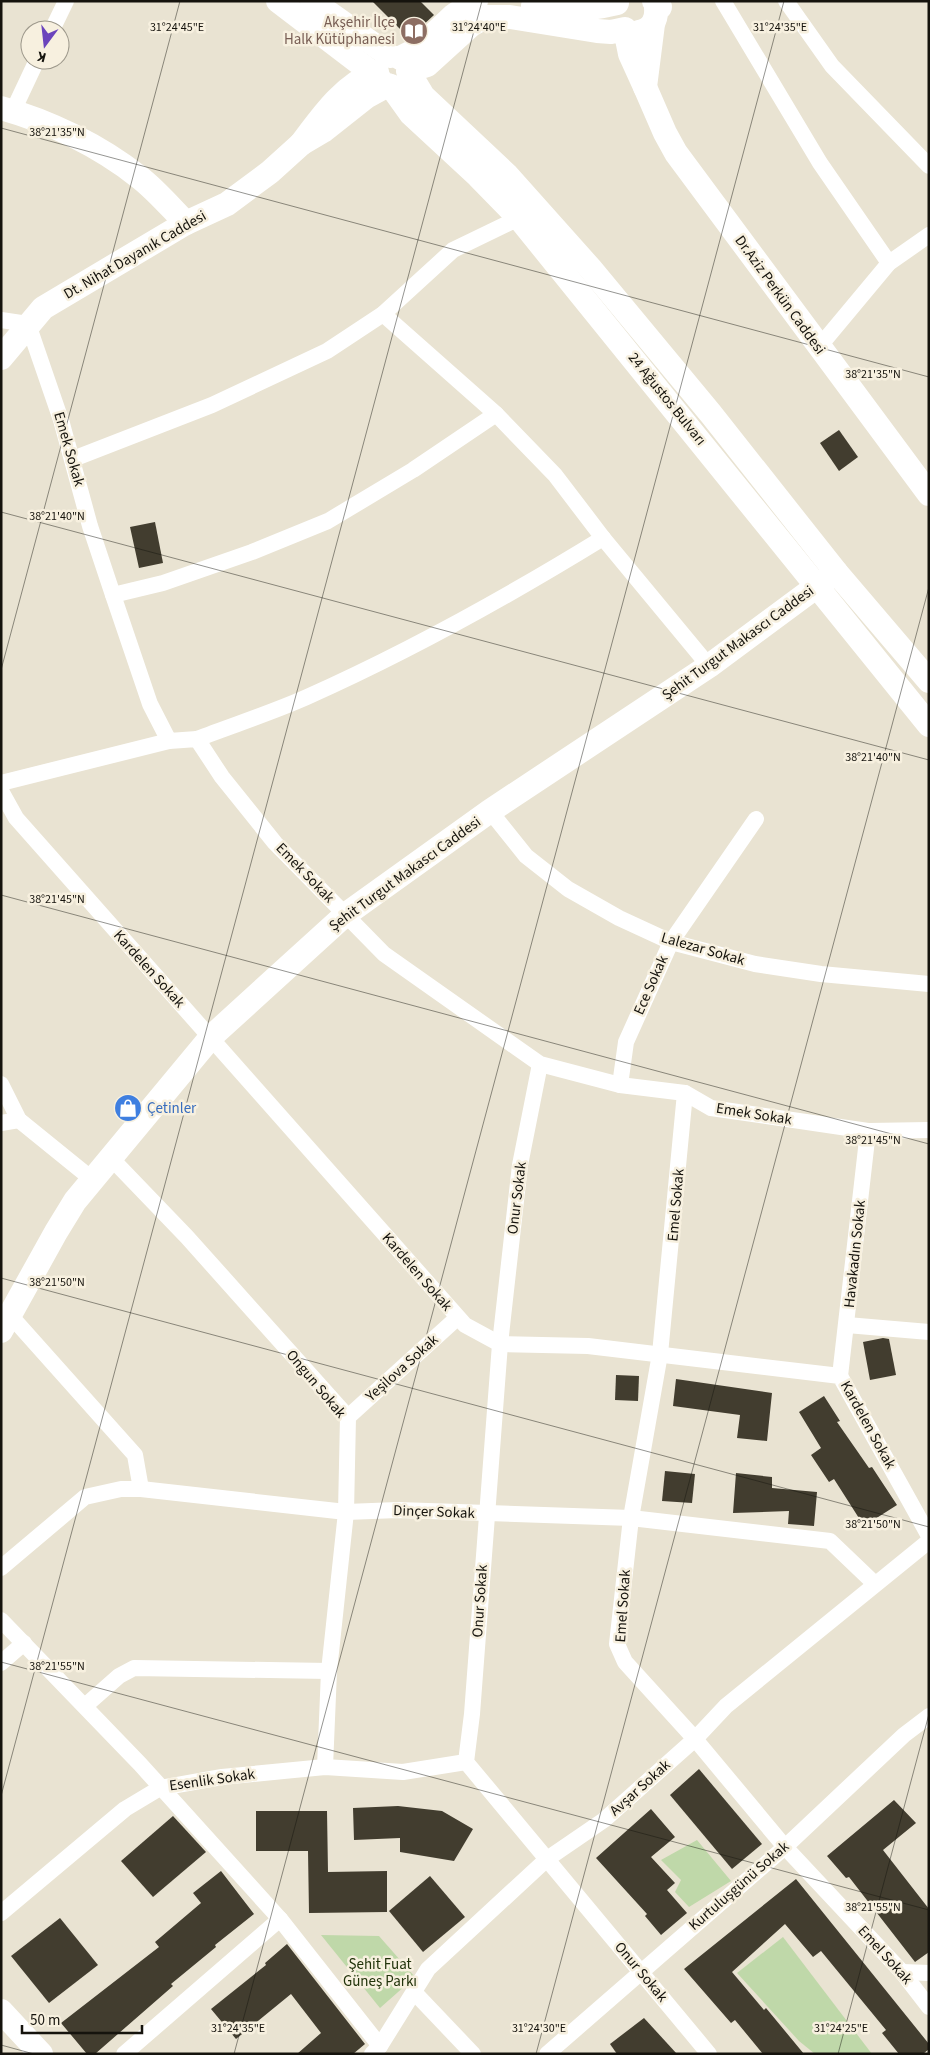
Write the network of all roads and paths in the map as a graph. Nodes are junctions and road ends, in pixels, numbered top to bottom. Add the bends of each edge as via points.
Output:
1 (66, 1) edge
2 (278, 1) edge
3 (476, 1) edge
4 (512, 1) edge
5 (723, 1) edge
6 (786, 1) edge
7 (618, 2) edge
8 (325, 5) edge
9 (659, 8) edge
10 (57, 20) edge
11 (625, 29) junction
12 (31, 70) edge
13 (388, 73) junction
14 (646, 87) junction
15 (7, 109) edge
16 (929, 166) edge
17 (519, 218) junction
18 (186, 223) junction
19 (929, 235) edge
20 (889, 263) junction
21 (383, 314) junction
22 (1, 320) edge
23 (28, 324) junction
24 (819, 346) junction
25 (1, 358) edge
26 (496, 414) junction
27 (73, 460) junction
28 (929, 494) edge
29 (603, 538) junction
30 (836, 572) junction
31 (816, 586) junction
32 (113, 595) junction
33 (709, 666) junction
34 (929, 681) edge
35 (929, 725) edge
36 (197, 739) junction
37 (169, 740) junction
38 (1, 783) edge
39 (1, 791) edge
40 (490, 811) junction
41 (756, 819) dead end
42 (345, 915) junction
43 (671, 942) junction
44 (929, 984) edge
45 (211, 1036) junction
46 (540, 1064) junction
47 (1, 1084) edge
48 (620, 1086) junction
49 (685, 1093) junction
50 (19, 1120) junction
51 (1, 1123) edge
52 (929, 1130) edge
53 (868, 1131) junction
54 (111, 1158) junction
55 (93, 1180) junction
56 (457, 1318) junction
57 (6, 1323) edge
58 (847, 1325) junction
59 (929, 1332) edge
60 (500, 1344) junction
61 (660, 1354) junction
62 (840, 1376) junction
63 (348, 1417) junction
64 (141, 1489) junction
65 (346, 1512) junction
66 (486, 1515) junction
67 (631, 1518) junction
68 (929, 1536) edge
69 (929, 1541) edge
70 (1, 1568) edge
71 (876, 1584) junction
72 (1, 1620) edge
73 (24, 1643) junction
74 (1, 1663) edge
75 (329, 1671) junction
76 (85, 1706) junction
77 (929, 1716) edge
78 (695, 1739) junction
79 (466, 1762) junction
80 (325, 1767) junction
81 (160, 1788) junction
82 (785, 1847) junction
83 (547, 1859) junction
84 (1, 1914) edge
85 (280, 1919) junction
86 (641, 1971) junction
87 (902, 1972) junction
88 (929, 1973) edge
89 (414, 1992) junction
90 (929, 2007) edge
91 (1, 2011) edge
92 (376, 2050) edge
93 (40, 2054) edge
94 (124, 2054) edge
95 (473, 2054) edge
96 (546, 2054) edge
97 (709, 2054) edge

1 - 10 street
2 - 13 street, 24 Ağustos Bulvarı
3 - 13 street
4 - 7 street via 554,10 580,10
5 - 20 street via 820,163
6 - 16 street via 832,66
7 - 11 street, Dr.Aziz Perkün Caddesi via 616,15
8 - 13 street, 24 Ağustos Bulvarı
9 - 11 street via 642,32
9 - 14 street
11 - 13 street via 597,31 510,17 484,18 471,25 427,65
11 - 14 street, Dr.Aziz Perkün Caddesi via 630,54
12 - 15 street
13 - 17 street, 24 Ağustos Bulvarı via 411,114
13 - 18 street, Dt. Nihat Dayanık Caddesi via 344,92 301,144 270,172 227,204
13 - 30 street, 24 Ağustos Bulvarı via 424,96 507,175 590,268 711,414
14 - 24 street, Dr.Aziz Perkün Caddesi via 664,133 676,153
15 - 18 street via 91,146 139,177
17 - 21 street via 452,250
17 - 31 street, 24 Ağustos Bulvarı
18 - 23 street, Dt. Nihat Dayanık Caddesi via 43,308
19 - 20 street
20 - 24 street
21 - 26 street
21 - 27 street via 327,352 271,380
22 - 23 street
23 - 25 street, Dt. Nihat Dayanık Caddesi
23 - 27 street, Emek Sokak
24 - 28 street, Dr.Aziz Perkün Caddesi
26 - 29 street via 555,475
26 - 32 street via 413,470 328,521 163,583
27 - 32 street, Emek Sokak
29 - 33 street
29 - 36 street via 445,631 304,698
30 - 31 street, Şehit Turgut Makascı Caddesi
30 - 34 street, 24 Ağustos Bulvarı
31 - 33 street, Şehit Turgut Makascı Caddesi
31 - 35 street, 24 Ağustos Bulvarı
32 - 37 street, Emek Sokak via 150,704
33 - 40 street, Şehit Turgut Makascı Caddesi
36 - 37 street
36 - 42 street, Emek Sokak via 222,778 275,843
37 - 38 street
39 - 45 street, Kardelen Sokak via 16,818
40 - 42 street, Şehit Turgut Makascı Caddesi
40 - 43 street, Lalezar Sokak via 526,856 568,889
41 - 43 street, Ece Sokak
42 - 45 street, Şehit Turgut Makascı Caddesi
42 - 46 street, Emek Sokak via 384,954
43 - 44 street, Lalezar Sokak via 755,964
43 - 48 street, Ece Sokak via 626,1042
45 - 54 street, Şehit Turgut Makascı Caddesi
45 - 56 street, Kardelen Sokak
46 - 48 street, Emek Sokak
46 - 60 street, Onur Sokak via 520,1165
47 - 50 street
48 - 49 street, Emek Sokak
49 - 53 street, Emek Sokak via 711,1108
49 - 61 street, Emel Sokak
50 - 51 street
50 - 55 street
52 - 53 street, Emek Sokak
53 - 58 street, Havakadın Sokak
54 - 55 street, Şehit Turgut Makascı Caddesi
54 - 63 street, Ongun Sokak
55 - 57 street, Şehit Turgut Makascı Caddesi via 56,1232
56 - 60 street, Kardelen Sokak
56 - 63 street, Yeşilova Sokak
57 - 64 street via 136,1455
58 - 59 street
58 - 62 street, Havakadın Sokak
60 - 61 street, Kardelen Sokak via 588,1346
60 - 66 street, Onur Sokak
61 - 62 street, Kardelen Sokak
61 - 67 street, Emel Sokak
62 - 68 street, Kardelen Sokak
63 - 65 street, Ongun Sokak
64 - 65 street, Dinçer Sokak
64 - 70 street, Dinçer Sokak via 121,1489 85,1497
65 - 66 street, Dinçer Sokak via 398,1510
65 - 75 street, Ongun Sokak
66 - 67 street, Dinçer Sokak
66 - 79 street, Onur Sokak
67 - 71 street, Dinçer Sokak via 830,1541
67 - 78 street, Emel Sokak via 617,1644 625,1662
69 - 71 street, Avşar Sokak
71 - 78 street, Avşar Sokak via 726,1706
72 - 73 street
73 - 74 street
73 - 76 street
75 - 76 street via 134,1668 119,1676
75 - 80 street, Ongun Sokak
76 - 81 street
77 - 82 street, Kurtuluşgünü Sokak
78 - 82 street, Emel Sokak
78 - 83 street, Avşar Sokak via 604,1820
79 - 80 street, Esenlik Sokak via 403,1772
79 - 83 street, Onur Sokak
80 - 81 street, Esenlik Sokak via 222,1777
81 - 84 street, Esenlik Sokak via 125,1809
81 - 85 street
82 - 86 street, Kurtuluşgünü Sokak
82 - 87 street, Emel Sokak
83 - 86 street, Onur Sokak
83 - 89 street, Avşar Sokak via 428,1969
85 - 92 street
85 - 94 street
86 - 96 street, Kurtuluşgünü Sokak
86 - 97 street, Onur Sokak
87 - 88 street
87 - 90 street, Emel Sokak
89 - 92 street, Avşar Sokak
89 - 95 street
91 - 93 street

